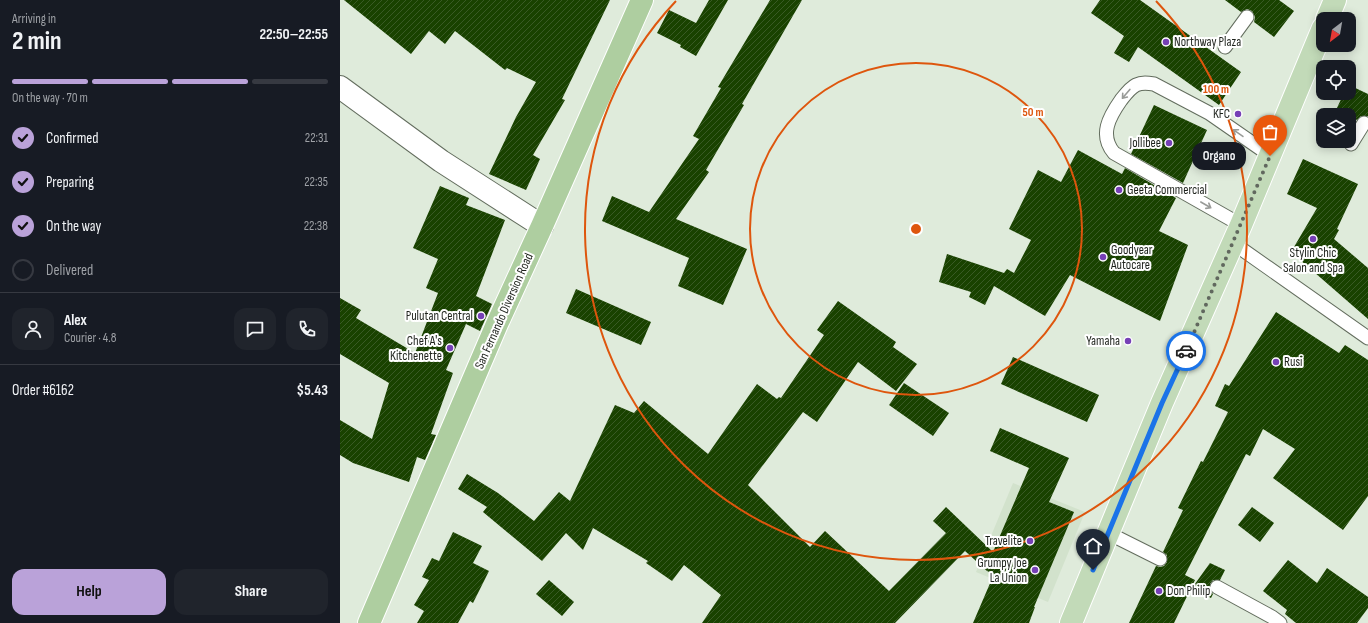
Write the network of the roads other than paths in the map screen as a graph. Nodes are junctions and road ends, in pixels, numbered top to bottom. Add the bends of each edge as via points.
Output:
1 (642, 0) edge
2 (1335, 0) edge
3 (1330, 12) edge
4 (1248, 17) dead end
5 (1316, 45) edge
6 (1225, 47) dead end
7 (340, 87) edge
8 (1364, 123) dead end
9 (1356, 136) edge
10 (1270, 156) junction
11 (542, 226) junction
12 (1237, 234) junction
13 (1368, 338) edge
14 (1108, 533) junction
15 (1160, 559) dead end
16 (1217, 587) dead end
17 (369, 623) edge
18 (1071, 623) edge
19 (1280, 623) edge

1 - 11 highway, San Fernando Diversion Road
2 - 3 main road
4 - 6 lane
5 - 10 main road
7 - 11 street via 441,161
8 - 9 lane
10 - 12 main road
10 -> 12 lane via 1209,113 1154,84 1134,86 1110,118 1106,137 1114,153
11 - 17 highway, San Fernando Diversion Road via 497,324
12 - 13 lane
12 - 14 main road
14 - 15 lane
14 - 18 main road
16 - 19 lane

